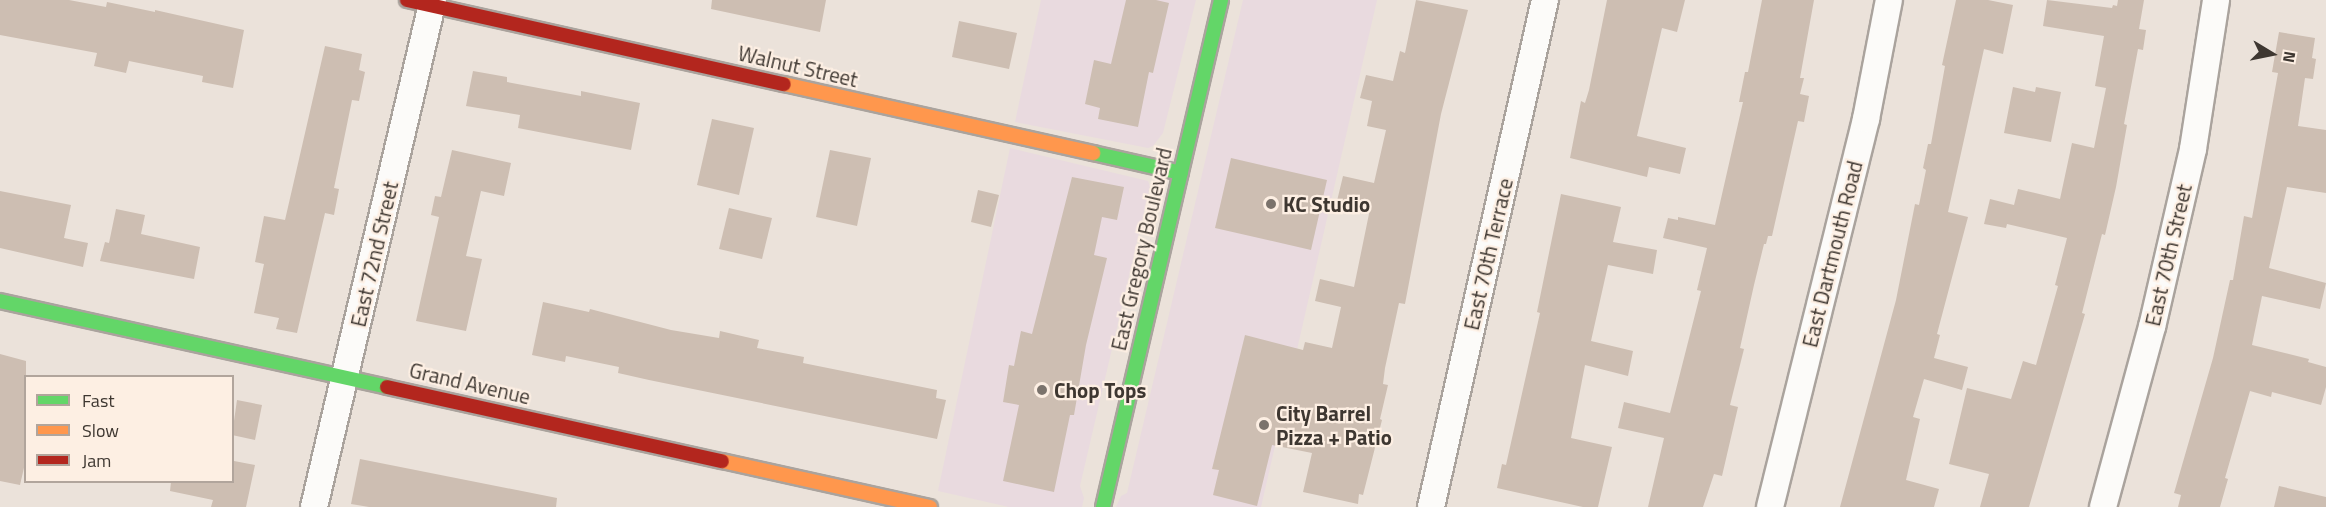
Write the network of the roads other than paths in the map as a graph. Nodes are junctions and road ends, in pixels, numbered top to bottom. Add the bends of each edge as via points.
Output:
1 (407, 0) edge
2 (1221, 0) edge
3 (1545, 0) edge
4 (1889, 0) edge
5 (2216, 0) edge
6 (432, 3) edge
7 (1180, 173) junction
8 (0, 301) edge
9 (346, 376) junction
10 (314, 507) edge
11 (930, 507) edge
12 (1103, 507) edge
13 (1431, 507) edge
14 (1770, 507) edge
15 (2103, 507) edge

1 - 6 street, Walnut Street
2 - 7 street, East Gregory Boulevard
3 - 13 street, East 70th Terrace
4 - 14 street, East Dartmouth Road via 1866,119
5 - 15 street, East 70th Street via 2193,149 2152,327
6 - 7 street, Walnut Street
6 - 9 street, East 72nd Street
7 - 12 street, East Gregory Boulevard
8 - 9 street, Grand Avenue
9 - 10 street, East 72nd Street
9 - 11 street, Grand Avenue

